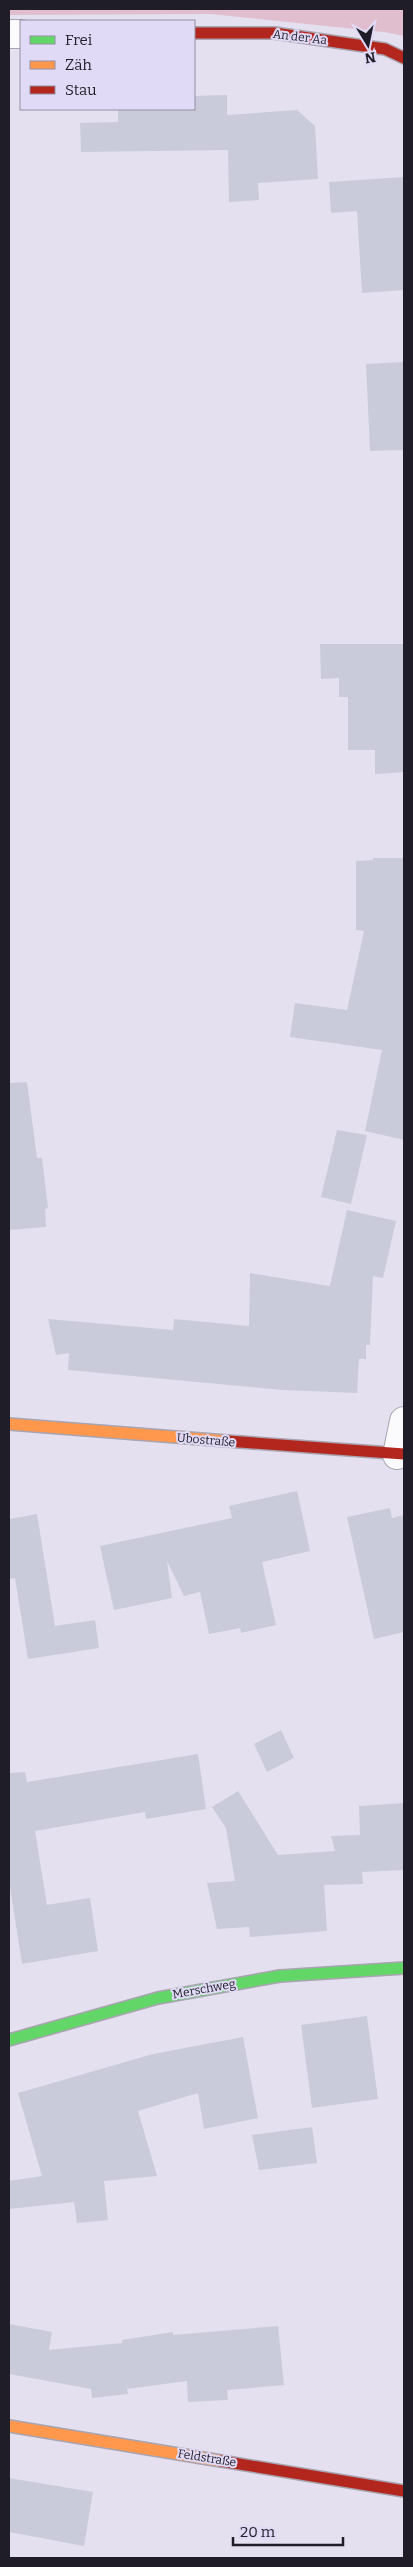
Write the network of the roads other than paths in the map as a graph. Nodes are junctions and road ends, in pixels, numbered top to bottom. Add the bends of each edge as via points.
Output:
1 (195, 33) edge
2 (404, 58) edge
3 (404, 1421) edge
4 (9, 1424) edge
5 (401, 1454) edge
6 (404, 1968) edge
7 (9, 2040) edge
8 (9, 2426) edge
9 (404, 2491) edge

1 - 2 street, An der Aa via 274,33 385,49
3 - 5 street
4 - 5 street, Ubostraße
6 - 7 street, Merschweg via 280,1976 158,1998
8 - 9 street, Feldstraße

